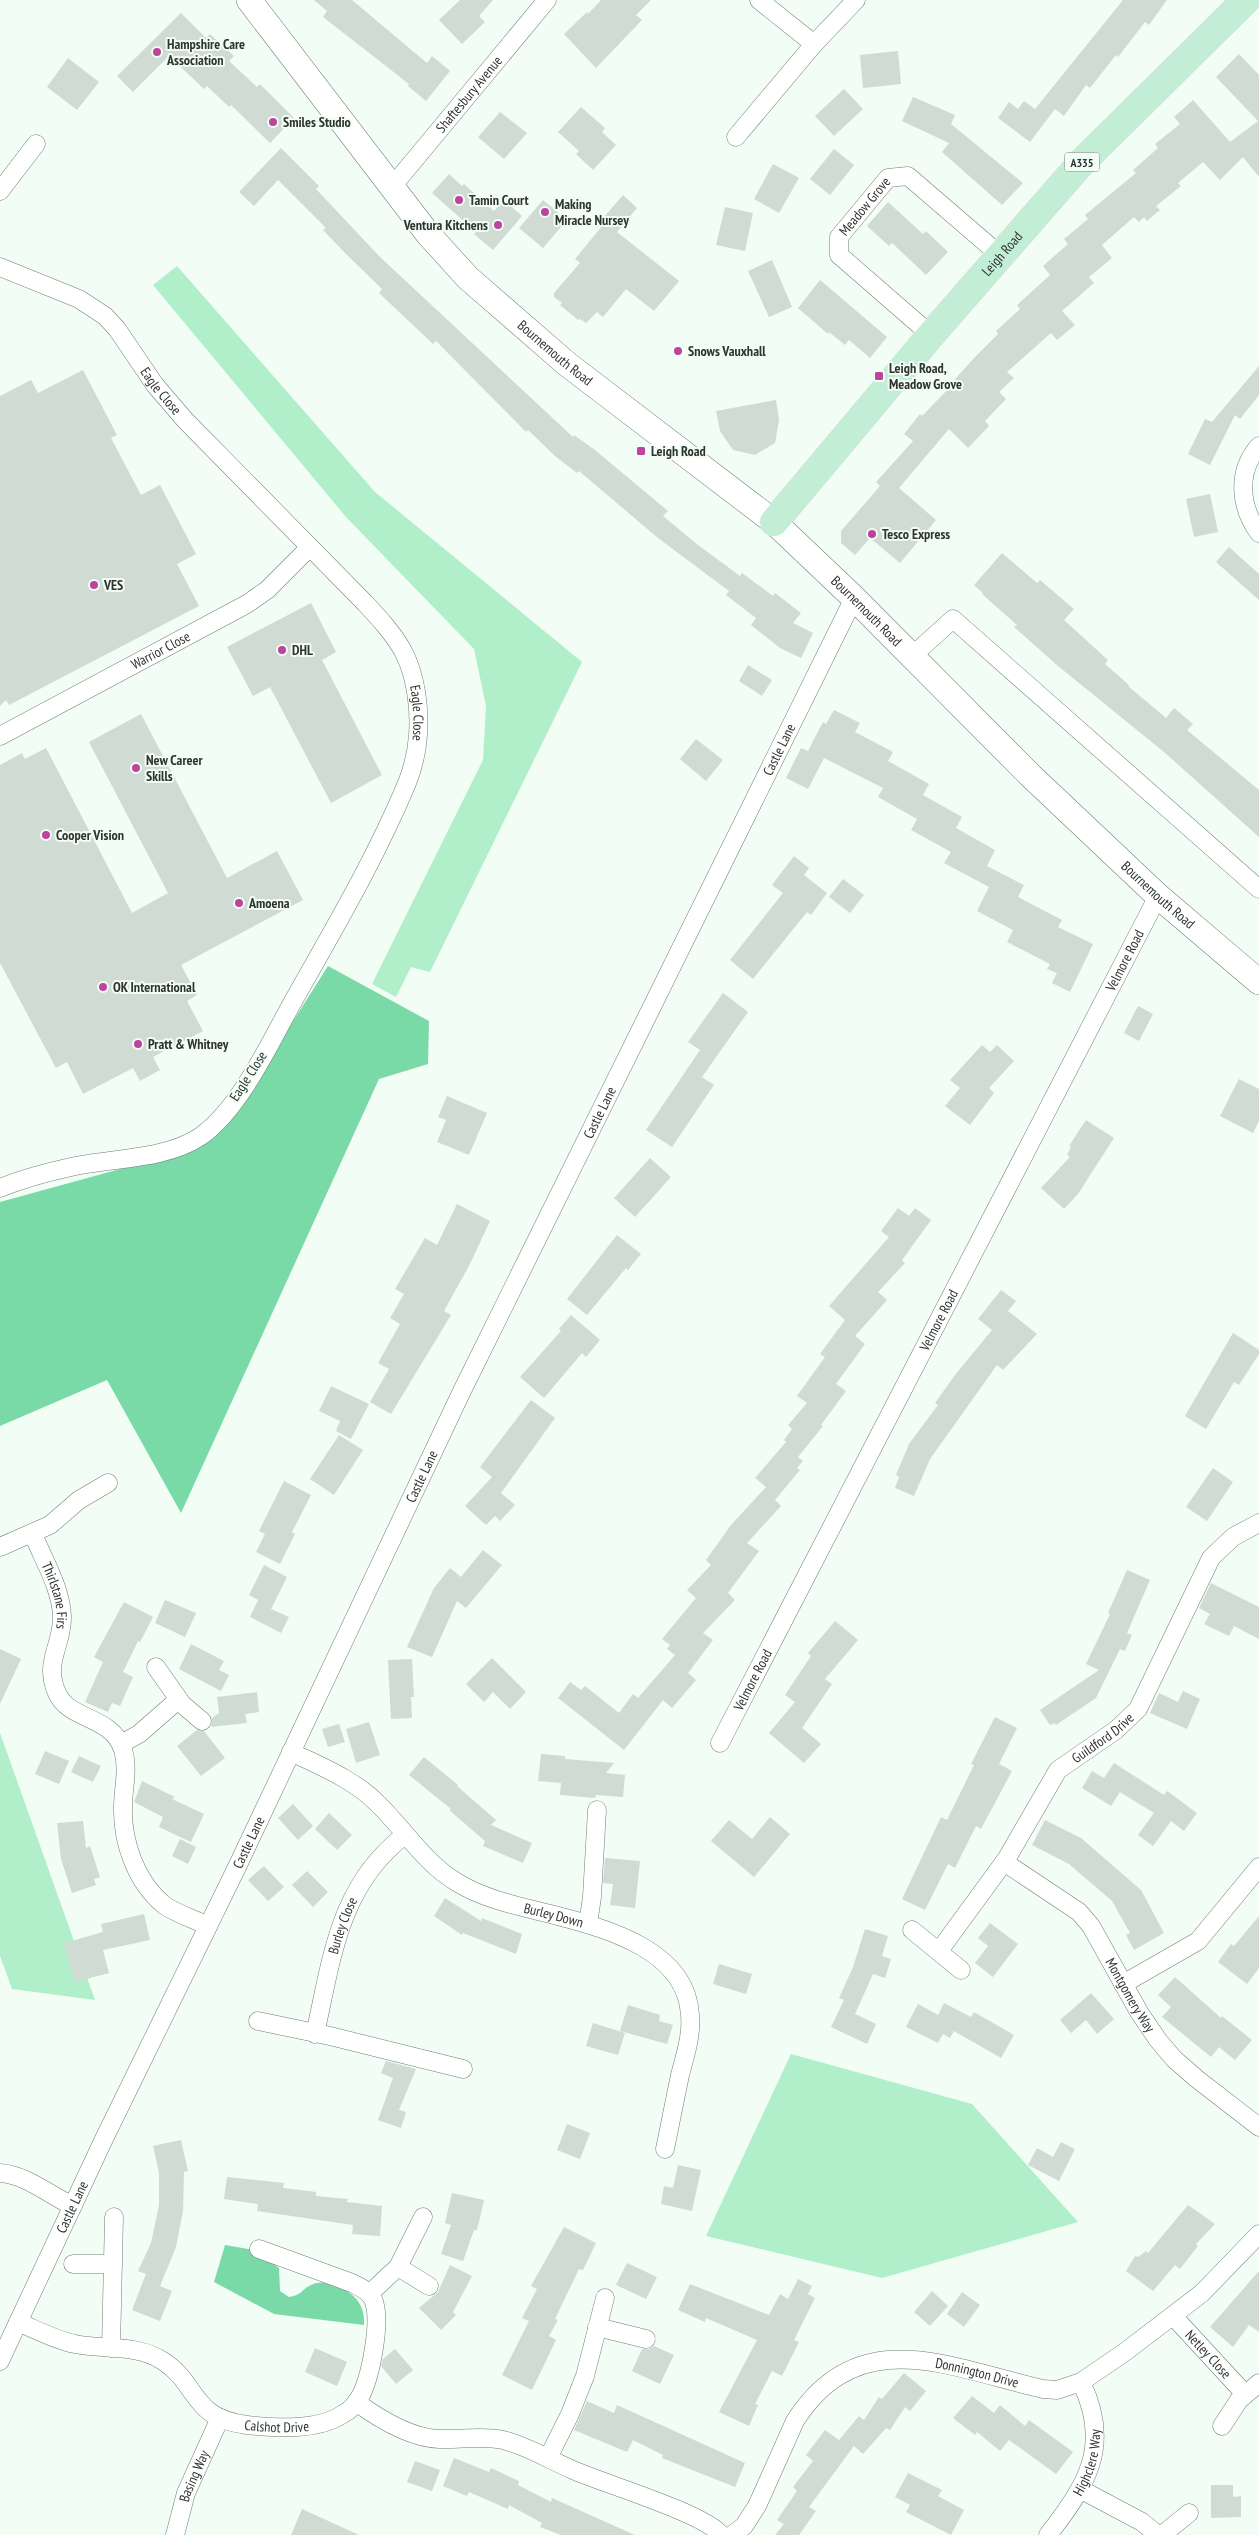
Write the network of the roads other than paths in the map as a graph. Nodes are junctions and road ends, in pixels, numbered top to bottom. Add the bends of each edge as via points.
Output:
1 (249, 0) edge
2 (547, 0) edge
3 (856, 0) edge
4 (1246, 0) edge
5 (760, 1) edge
6 (814, 44) junction
7 (736, 137) dead end
8 (36, 144) dead end
9 (391, 188) junction
10 (0, 191) edge
11 (1001, 256) junction
12 (0, 267) edge
13 (931, 335) junction
14 (1259, 446) edge
15 (774, 522) junction
16 (1259, 533) edge
17 (310, 546) junction
18 (854, 598) junction
19 (912, 656) junction
20 (0, 736) edge
21 (1259, 889) edge
22 (1158, 896) junction
23 (1259, 982) edge
24 (0, 1188) edge
25 (108, 1483) dead end
26 (1259, 1523) edge
27 (33, 1534) junction
28 (0, 1547) edge
29 (156, 1667) dead end
30 (178, 1700) junction
31 (202, 1721) dead end
32 (720, 1743) dead end
33 (121, 1744) junction
34 (290, 1752) junction
35 (597, 1810) dead end
36 (405, 1835) junction
37 (1004, 1862) junction
38 (1259, 1867) edge
39 (588, 1924) junction
40 (208, 1926) junction
41 (912, 1930) dead end
42 (939, 1951) junction
43 (961, 1970) dead end
44 (1123, 1984) junction
45 (258, 2021) dead end
46 (315, 2034) junction
47 (463, 2069) dead end
48 (1259, 2127) edge
49 (664, 2149) dead end
50 (0, 2173) edge
51 (74, 2206) junction
52 (114, 2217) dead end
53 (423, 2217) dead end
54 (1259, 2234) edge
55 (259, 2249) dead end
56 (73, 2264) dead end
57 (112, 2264) junction
58 (398, 2267) junction
59 (429, 2286) dead end
60 (369, 2294) junction
61 (605, 2298) dead end
62 (1173, 2316) junction
63 (18, 2322) junction
64 (598, 2327) junction
65 (646, 2339) dead end
66 (111, 2348) junction
67 (0, 2362) edge
68 (1081, 2382) junction
69 (1259, 2383) edge
70 (1245, 2394) junction
71 (356, 2402) junction
72 (220, 2418) junction
73 (1222, 2426) dead end
74 (548, 2458) junction
75 (1080, 2489) junction
76 (1189, 2513) dead end
77 (175, 2535) edge
78 (721, 2535) edge
79 (732, 2535) edge
80 (1048, 2535) edge
81 (1158, 2535) edge
82 (1162, 2535) edge

1 - 9 main road, Bournemouth Road
2 - 9 street, Shaftesbury Avenue
3 - 6 street
4 - 11 main road, Leigh Road / A335 via 1088,156
5 - 6 street
6 - 7 street
8 - 10 street
9 - 15 main road, Bournemouth Road via 428,234 494,302 566,364
11 - 13 main road, Leigh Road / A335
11 - 13 street, Meadow Grove via 908,176 888,178 839,237 840,255
12 - 17 street, Eagle Close via 79,299 104,316 184,420
13 - 15 main road, Leigh Road / A335
14 - 16 street via 1243,480 1243,499 1248,518
15 - 18 main road, Bournemouth Road
17 - 20 street, Warrior Close via 268,590 248,604
17 - 24 street, Eagle Close via 392,634 404,653 417,698 418,735 412,768 375,850 251,1076 211,1128 173,1149 71,1167
18 - 19 main road, Bournemouth Road
18 - 34 street, Castle Lane via 461,1393
19 - 21 street, Bournemouth Road via 953,619
19 - 22 main road, Bournemouth Road via 1031,776
22 - 23 main road, Bournemouth Road
22 - 32 street, Velmore Road
25 - 27 street
26 - 37 street, Guildford Drive via 1233,1537 1211,1558 1138,1709 1116,1730 1058,1770
27 - 28 street
27 - 33 street, Thirlstane Firs via 61,1610 61,1628 51,1671 57,1694 67,1708 100,1723
29 - 30 street
30 - 31 street
30 - 33 street via 139,1734
33 - 40 street via 126,1765 125,1838 135,1866 166,1906
34 - 36 street, Burley Down via 330,1771 376,1801
34 - 40 street, Castle Lane
35 - 39 street
36 - 39 street, Burley Down via 443,1873 469,1890
36 - 46 street, Burley Close via 382,1854 355,1890 338,1934
37 - 42 street, Guildford Drive
37 - 44 street, Montgomery Way via 1080,1912
38 - 44 street via 1198,1940
39 - 49 street, Burley Down via 624,1938 660,1960 684,1991 690,2029
40 - 51 street, Castle Lane via 102,2141
41 - 42 street
42 - 43 street
44 - 48 street, Montgomery Way via 1174,2059
45 - 46 street
46 - 47 street
50 - 51 street via 20,2177
51 - 63 street, Castle Lane
52 - 57 street
53 - 58 street
54 - 62 street, Donnington Drive via 1213,2283
55 - 60 street via 340,2278
56 - 57 street
57 - 66 street
58 - 59 street
58 - 60 street
60 - 71 street via 374,2304 374,2341 365,2386
61 - 64 street
62 - 68 street, Donnington Drive
62 - 70 street, Netley Close
63 - 66 street, Calshot Drive via 74,2344
63 - 67 street, Castle Lane
64 - 65 street
64 - 74 street via 586,2376
66 - 72 street, Calshot Drive via 138,2351 162,2360 203,2407
68 - 75 street, Highclere Way via 1091,2404 1096,2431 1093,2459
68 - 79 street, Donnington Drive via 1057,2390 1043,2389 916,2360 873,2361 849,2369 824,2384 804,2406 750,2518
69 - 70 street
70 - 73 street
71 - 72 street, Calshot Drive via 332,2421 311,2425 248,2425
71 - 74 street via 422,2436 438,2439 490,2437
72 - 77 street, Basing Way via 186,2493
74 - 78 street via 709,2525
75 - 80 street, Highclere Way
75 - 81 street via 1142,2522
76 - 82 street

